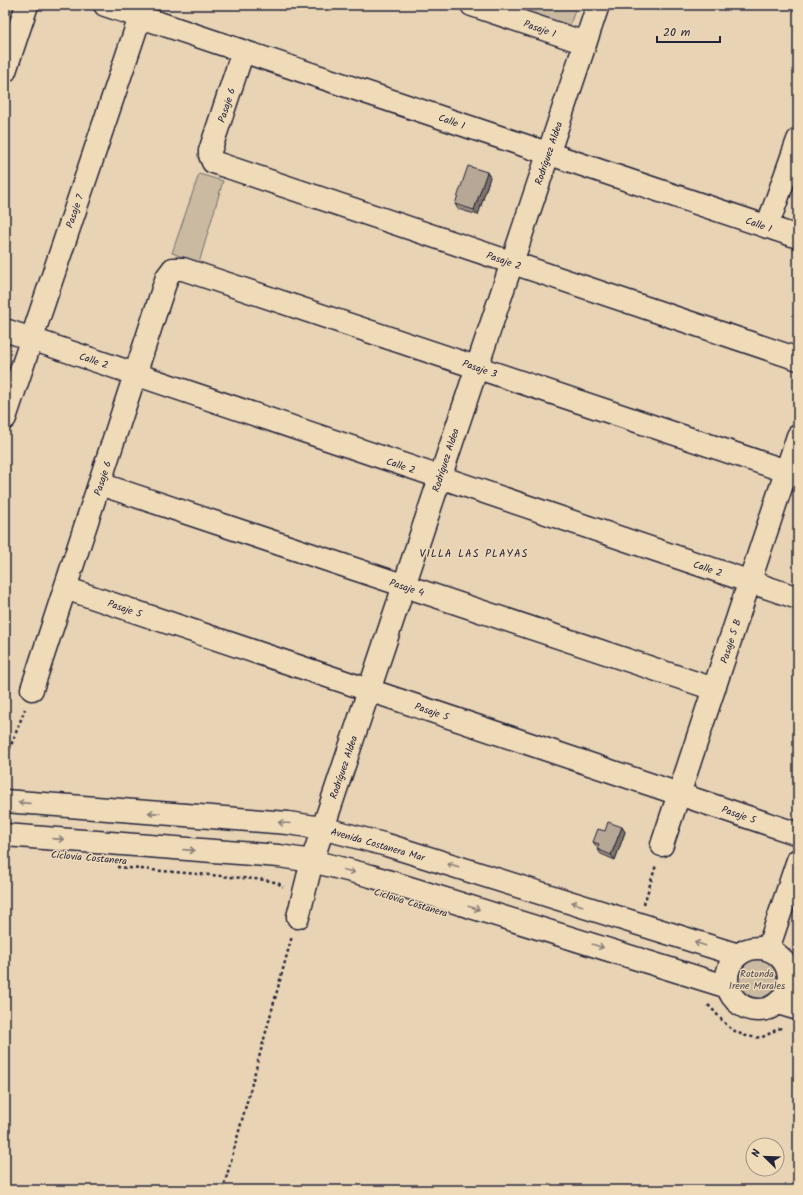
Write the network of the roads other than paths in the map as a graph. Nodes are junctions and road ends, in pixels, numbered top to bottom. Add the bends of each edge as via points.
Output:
1 (27, 5) edge
2 (105, 5) edge
3 (472, 5) edge
4 (598, 5) edge
5 (142, 11) edge
6 (585, 43) junction
7 (243, 51) junction
8 (5, 71) edge
9 (798, 140) edge
10 (548, 154) junction
11 (211, 159) joint
12 (767, 227) junction
13 (798, 237) edge
14 (512, 263) junction
15 (173, 269) joint
16 (5, 330) edge
17 (32, 339) junction
18 (798, 359) edge
19 (476, 367) junction
20 (136, 374) junction
21 (5, 418) edge
22 (798, 436) edge
23 (786, 471) junction
24 (439, 478) junction
25 (100, 484) junction
26 (750, 582) junction
27 (403, 586) junction
28 (66, 588) junction
29 (798, 598) edge
30 (32, 689) road end
31 (714, 689) junction
32 (369, 690) junction
33 (679, 794) junction
34 (5, 801) edge
35 (322, 828) junction
36 (798, 834) edge
37 (5, 835) edge
38 (662, 845) road end
39 (798, 860) edge
40 (312, 861) junction
41 (300, 907) road end
42 (768, 949) junction
43 (738, 955) junction
44 (793, 972) edge
45 (728, 987) junction
46 (788, 1006) edge

1 - 8 street
2 - 5 street, Calle 1
3 - 6 street, Pasaje 1
4 - 6 street, Rodríguez Aldea
5 - 7 street, Calle 1
5 - 17 street, Pasaje 7
6 - 10 street, Rodríguez Aldea
7 - 10 street, Calle 1
7 - 11 street, Pasaje 6 via 210,151
9 - 12 street
10 - 12 street, Calle 1
10 - 14 street, Rodríguez Aldea
11 - 14 street, Pasaje 2 via 217,164
12 - 13 street, Calle 1
14 - 18 street, Pasaje 2
14 - 19 street, Rodríguez Aldea
15 - 19 street, Pasaje 3 via 183,269
15 - 20 street, Pasaje 6 via 167,277
16 - 17 street, Calle 2
17 - 20 street, Calle 2
17 - 21 street, Pasaje 7
19 - 23 street, Pasaje 3
19 - 24 street, Rodríguez Aldea
20 - 24 street, Calle 2
20 - 25 street, Pasaje 6
22 - 23 street, Pasaje 5 B
23 - 26 street, Pasaje 5 B
24 - 26 street, Calle 2
24 - 27 street, Rodríguez Aldea
25 - 27 street, Pasaje 4
25 - 28 street, Pasaje 6
26 - 29 street, Calle 2
26 - 31 street, Pasaje 5 B
27 - 31 street, Pasaje 4
27 - 32 street, Rodríguez Aldea
28 - 30 street, Pasaje 6
28 - 32 street, Pasaje 5
31 - 33 street, Pasaje 5 B
32 - 33 street, Pasaje 5
32 - 35 street, Rodríguez Aldea
33 - 36 street, Pasaje 5
33 - 38 street, Pasaje 5 B
35 -> 34 street, Avenida Costanera Mar via 288,823
35 - 40 street, Rodríguez Aldea
43 -> 35 street, Avenida Costanera Mar via 394,847
37 -> 40 street via 279,856
39 - 42 street
40 - 41 street, Rodríguez Aldea
40 -> 45 street via 371,876
42 - 43 street via 755,948
42 - 44 street via 781,957
43 - 45 street via 729,970
44 - 46 street via 788,988
45 - 46 street via 737,1002 749,1008 762,1010

